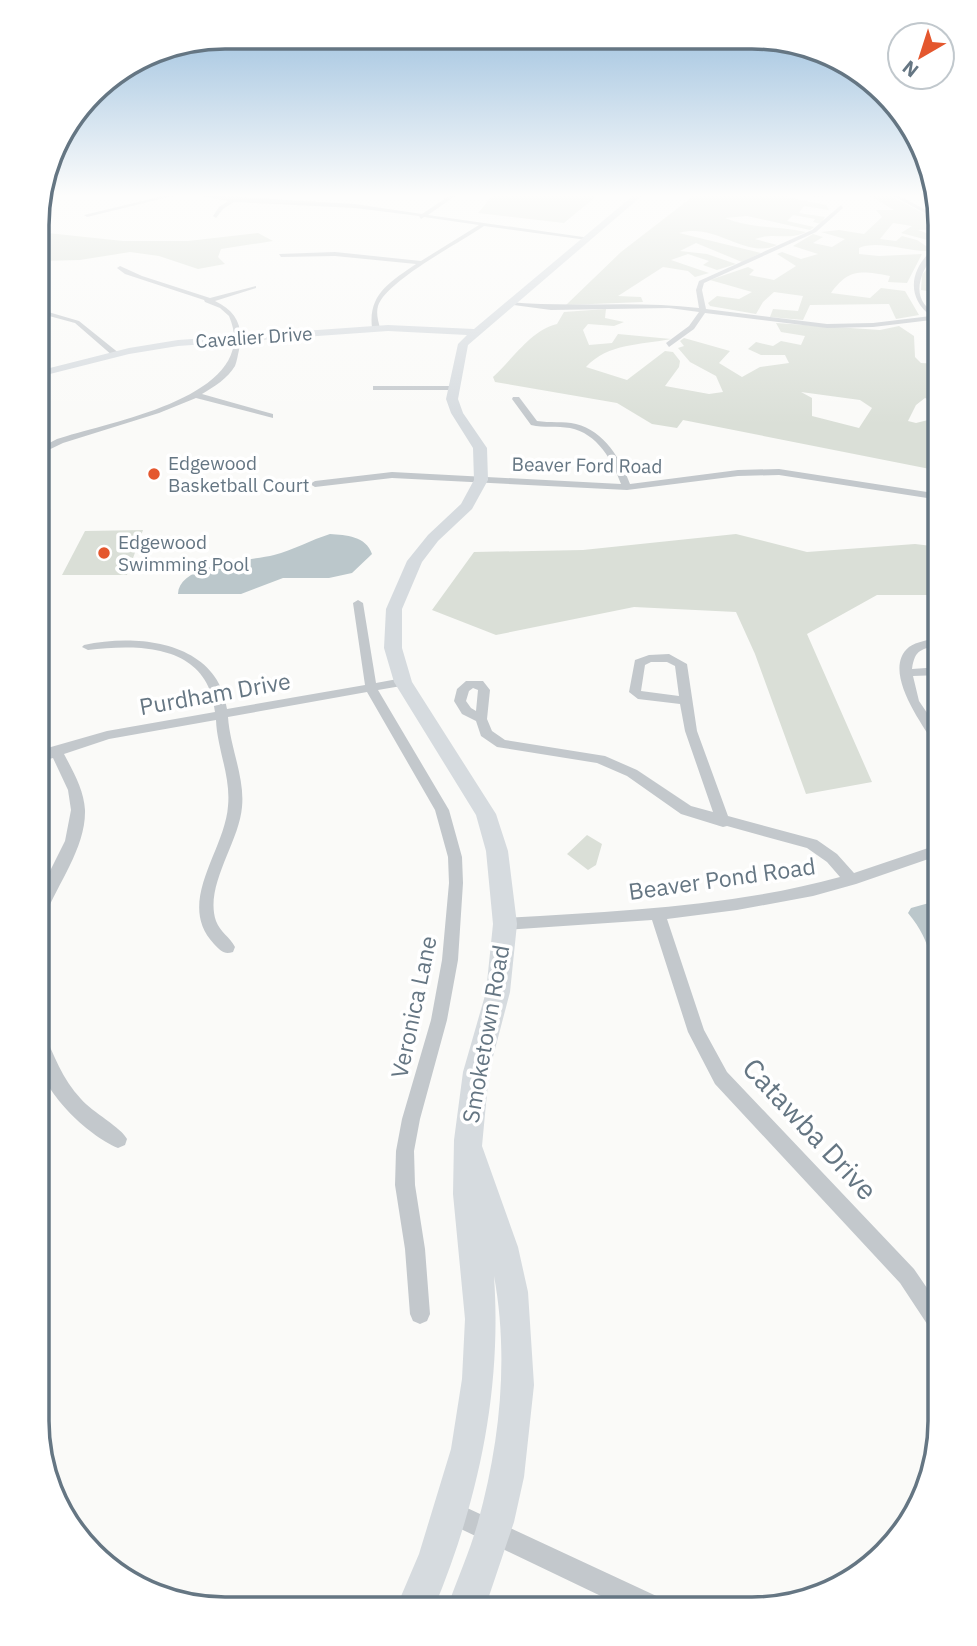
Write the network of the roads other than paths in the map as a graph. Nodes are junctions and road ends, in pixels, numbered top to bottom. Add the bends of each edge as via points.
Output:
1 (123, 271) edge
2 (414, 271) edge
3 (548, 271) edge
4 (723, 271) edge
5 (921, 271) edge
6 (254, 287) dead end
7 (207, 301) junction
8 (509, 303) junction
9 (702, 309) junction
10 (928, 311) edge
11 (49, 314) edge
12 (928, 318) edge
13 (376, 328) junction
14 (473, 332) junction
15 (237, 338) junction
16 (669, 345) dead end
17 (116, 354) junction
18 (49, 370) edge
19 (376, 388) dead end
20 (453, 388) junction
21 (196, 395) junction
22 (516, 399) dead end
23 (270, 416) dead end
24 (49, 446) edge
25 (481, 480) junction
26 (315, 484) dead end
27 (627, 487) junction
28 (928, 495) edge
29 (358, 603) dead end
30 (928, 644) edge
31 (88, 647) dead end
32 (928, 672) edge
33 (906, 673) junction
34 (403, 682) junction
35 (371, 688) junction
36 (686, 701) junction
37 (222, 714) junction
38 (481, 719) dead end
39 (928, 725) edge
40 (56, 750) junction
41 (49, 753) edge
42 (723, 822) junction
43 (928, 853) edge
44 (851, 880) junction
45 (49, 890) edge
46 (657, 913) junction
47 (505, 924) junction
48 (227, 947) dead end
49 (49, 1063) edge
50 (118, 1139) dead end
51 (468, 1140) junction
52 (928, 1308) edge
53 (420, 1314) dead end
54 (450, 1511) junction
55 (493, 1534) junction
56 (420, 1597) edge
57 (470, 1597) edge
58 (630, 1597) edge

1 - 7 street
2 - 13 street via 377,301
3 - 8 main road
4 - 9 street via 704,279 698,289
5 - 10 street via 915,291 920,306
6 - 7 street
7 - 15 street via 231,313
8 - 9 street via 551,309 633,305
8 - 14 main road
9 - 12 street via 827,326
9 - 16 street via 694,325
11 - 17 street via 77,322
13 - 14 main road, Cavalier Drive
13 - 15 main road, Cavalier Drive
14 - 20 main road via 460,350
15 - 17 main road, Cavalier Drive
15 - 21 street via 236,357 228,371
17 - 18 main road, Cavalier Drive
19 - 20 street
20 - 25 main road via 454,406 480,448
21 - 23 street
21 - 24 street
22 - 27 street via 534,423 572,426 592,434 617,465
25 - 26 street, Beaver Ford Road via 392,475
25 - 27 street, Beaver Ford Road
25 - 34 main road, Smoketown Road via 467,506 424,548 404,583 394,609 392,634
27 - 28 street, Beaver Ford Road via 779,472
29 - 35 street, Veronica Lane
30 - 33 street via 914,649
31 - 37 street via 141,644 187,656 211,676
32 - 33 street
33 - 39 street via 916,708
34 - 35 street, Purdham Drive
34 - 47 main road, Smoketown Road via 486,814 499,863
35 - 37 street, Purdham Drive
35 - 53 street, Veronica Lane via 442,810 455,857 450,960 405,1151
36 - 36 street via 681,664 669,658 639,663 638,695
36 - 42 street via 691,732
37 - 40 street, Purdham Drive via 107,735
37 - 48 street via 235,806 205,911 213,935
38 - 42 street via 486,733 502,744 600,759 632,773 686,810
40 - 41 street, Purdham Drive
40 - 45 street via 76,796 77,821
42 - 44 street via 812,845 832,858
43 - 44 street, Beaver Pond Road
44 - 46 street, Beaver Pond Road via 747,902
46 - 47 street, Beaver Pond Road
46 - 52 street, Catawba Drive via 696,1032 721,1078 907,1276
47 - 51 main road, Smoketown Road via 498,992 476,1072
49 - 50 street via 62,1092 95,1126
51 - 54 main road, Smoketown Road via 467,1194 481,1319 468,1448
51 - 55 main road, Smoketown Road via 503,1248 516,1344 514,1438
54 - 55 street
54 - 56 main road, Smoketown Road
55 - 57 main road, Smoketown Road
55 - 58 street

